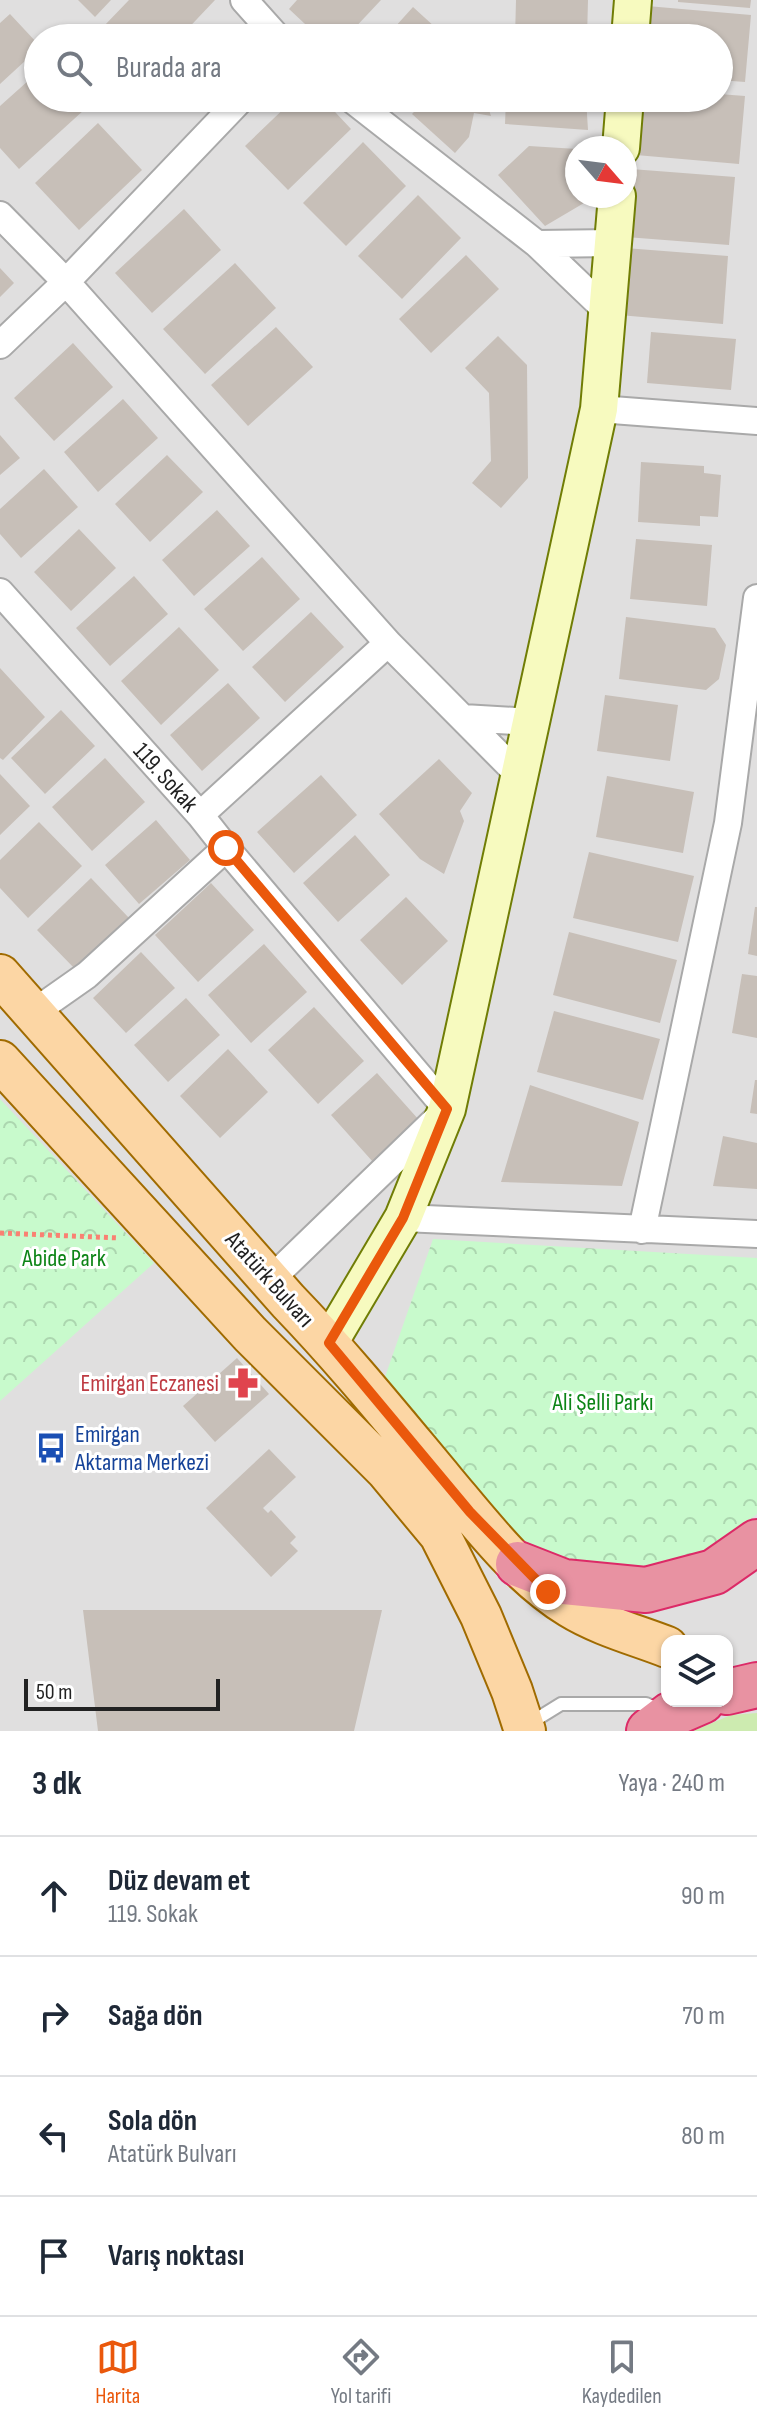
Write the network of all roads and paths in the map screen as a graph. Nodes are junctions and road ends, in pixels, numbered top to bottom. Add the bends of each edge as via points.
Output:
1 (244, 0) edge
2 (633, 0) edge
3 (265, 24) edge
4 (631, 24) edge
5 (229, 112) edge
6 (368, 112) edge
7 (624, 112) edge
8 (622, 136) edge
9 (616, 208) edge
10 (0, 215) edge
11 (613, 243) junction
12 (537, 244) junction
13 (66, 282) junction
14 (607, 311) junction
15 (0, 345) edge
16 (599, 409) junction
17 (757, 421) edge
18 (0, 592) edge
19 (757, 598) edge
20 (388, 643) junction
21 (463, 718) junction
22 (531, 722) junction
23 (519, 775) junction
24 (200, 815) junction
25 (226, 848) junction
26 (0, 975) edge
27 (33, 1013) junction
28 (0, 1061) edge
29 (447, 1109) junction
30 (403, 1218) junction
31 (642, 1230) junction
32 (0, 1233) edge
33 (757, 1234) edge
34 (163, 1239) junction
35 (270, 1280) junction
36 (329, 1343) junction
37 (757, 1542) edge
38 (518, 1564) junction
39 (661, 1645) edge
40 (733, 1673) edge
41 (757, 1683) edge
42 (733, 1690) edge
43 (674, 1716) edge
44 (522, 1730) edge

1 - 3 street
2 - 4 street
5 - 13 street
6 - 12 street
7 - 8 street
9 - 11 street
10 - 13 street
11 - 12 street
11 - 14 street
12 - 14 street
13 - 15 street
13 - 20 street
14 - 16 street
16 - 17 street
16 - 22 street
18 - 24 street, 119. Sokak
19 - 31 street via 728,823
20 - 21 street
20 - 24 street
21 - 22 street
21 - 23 street
22 - 23 street
23 - 29 street
24 - 25 street, 119. Sokak
25 - 27 street via 87,975
25 - 29 street, 119. Sokak
26 - 27 main road, Atatürk Bulvarı
27 - 35 main road, Atatürk Bulvarı
28 - 34 main road
29 - 30 street
29 - 35 street
30 - 31 street
30 - 36 street
31 - 33 street
32 - 34 path
34 - 44 main road via 386,1470 440,1535 481,1616
35 - 36 main road, Atatürk Bulvarı
36 - 38 main road, Atatürk Bulvarı
37 - 38 highway via 714,1572 646,1590 564,1582
38 - 39 main road, Atatürk Bulvarı via 573,1609
40 - 41 main road
41 - 42 highway
43 - 44 lane via 646,1704 561,1704

